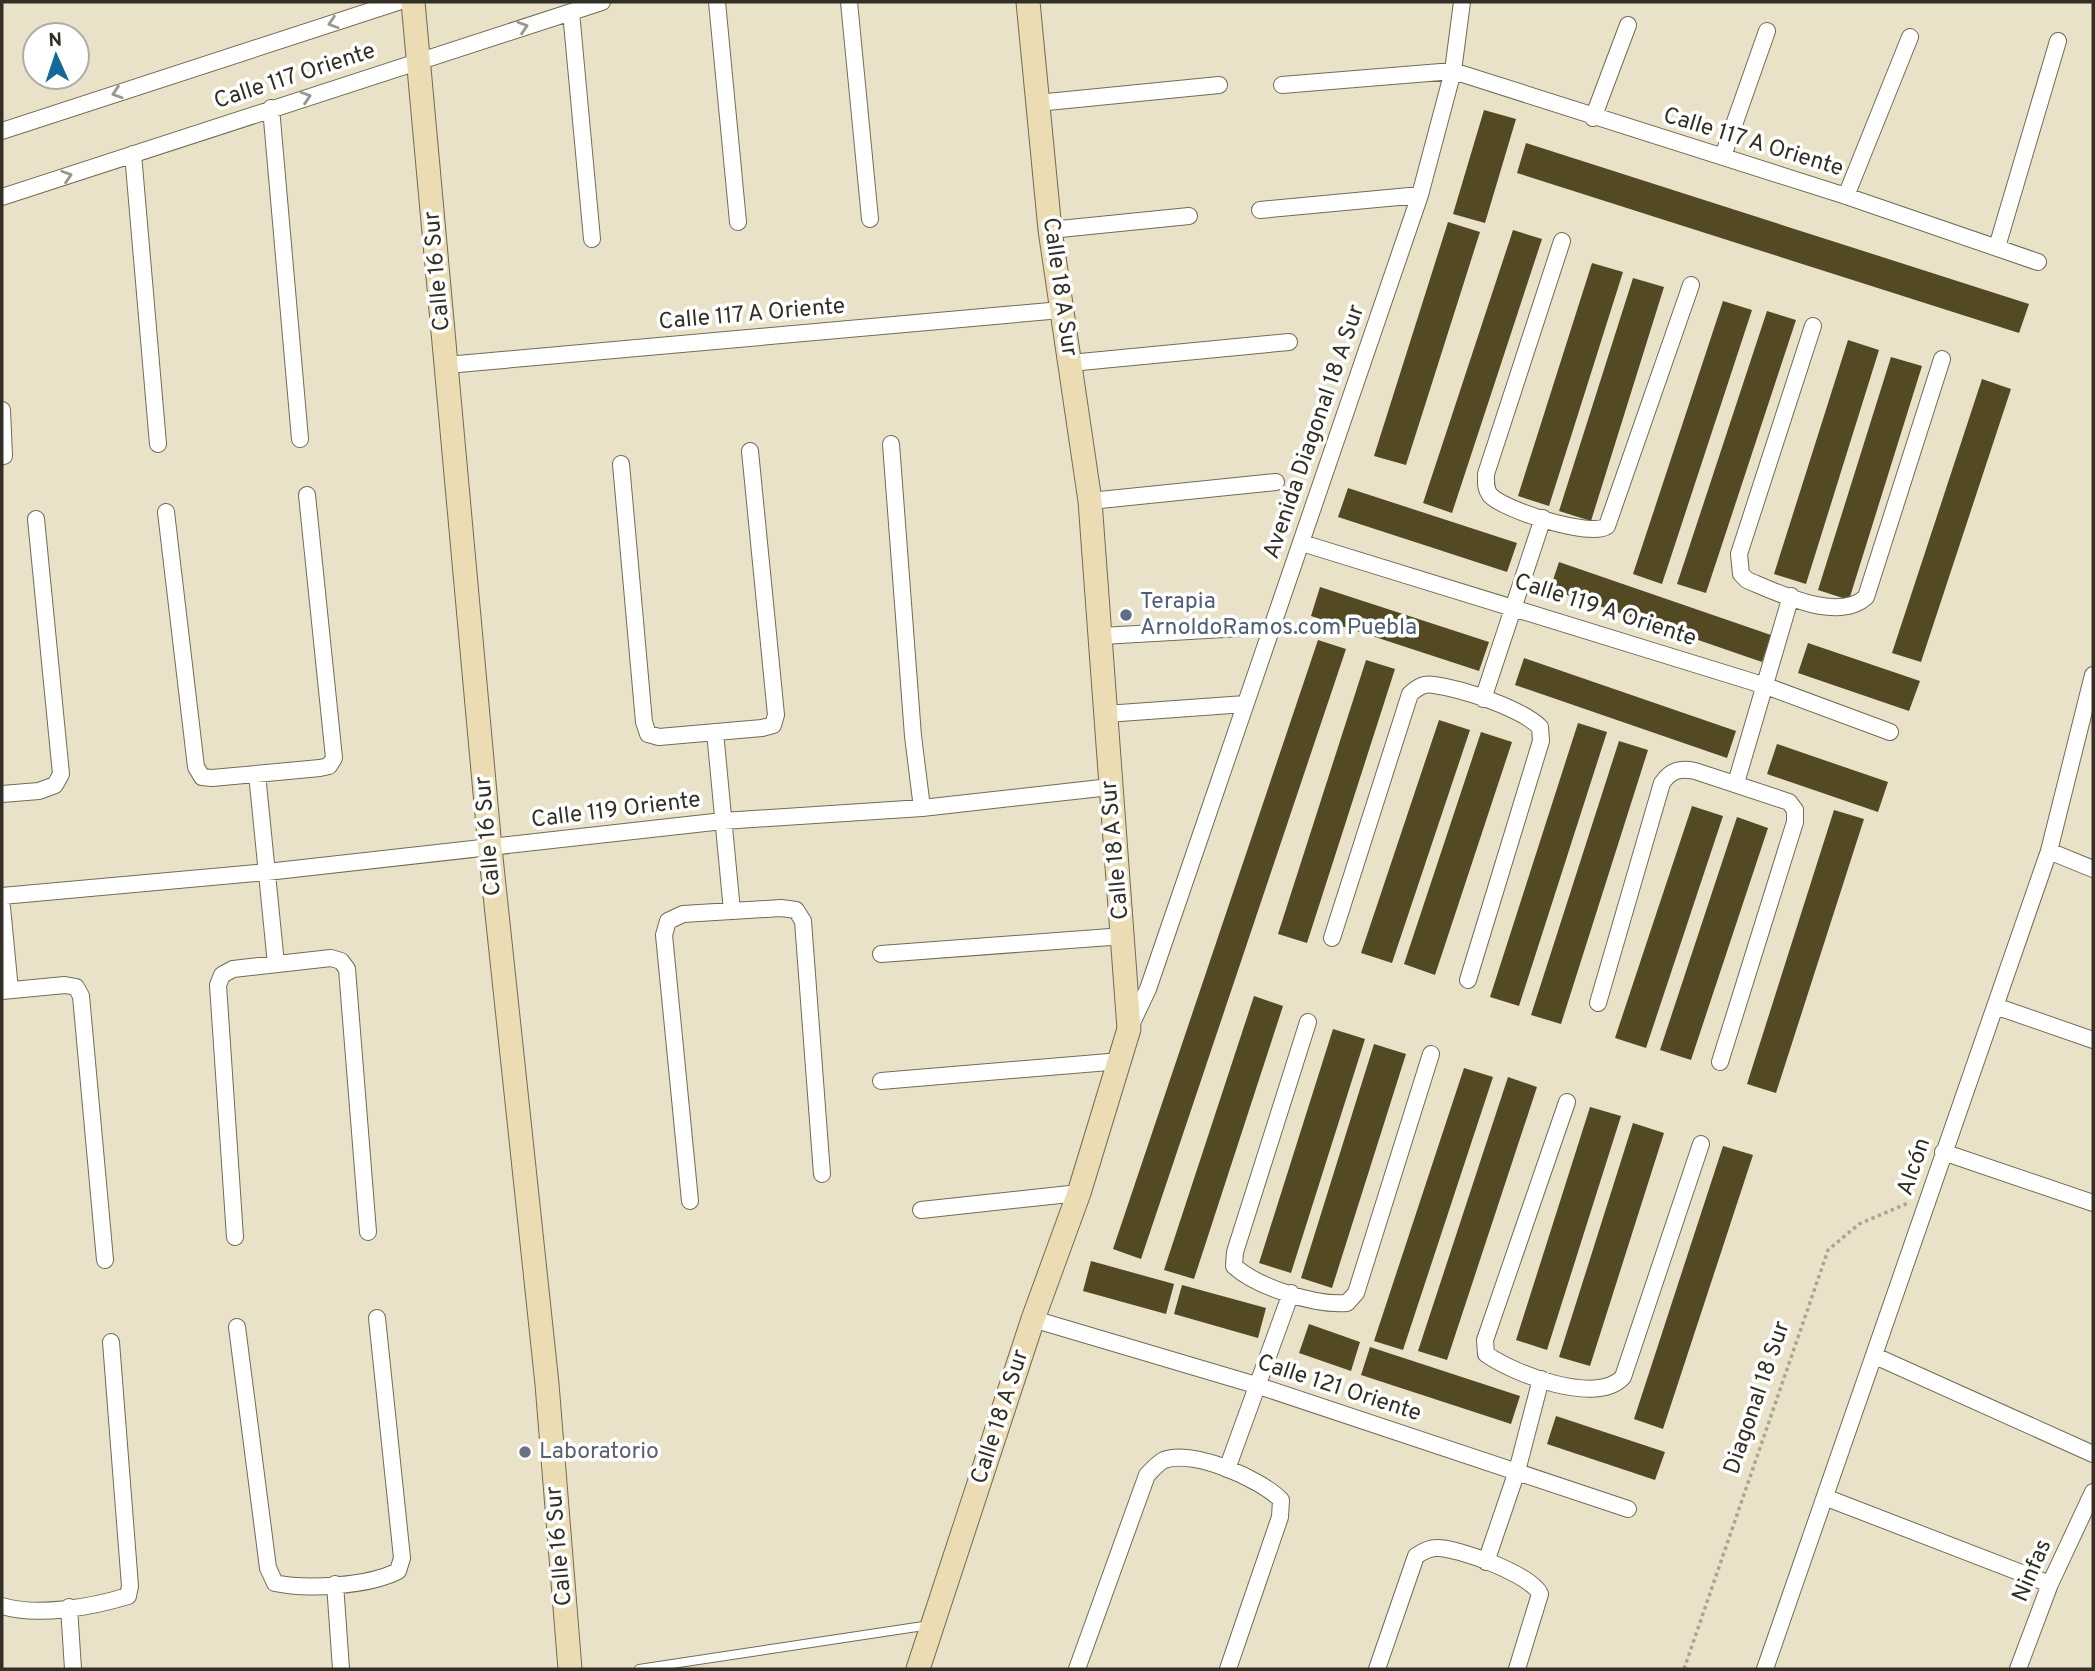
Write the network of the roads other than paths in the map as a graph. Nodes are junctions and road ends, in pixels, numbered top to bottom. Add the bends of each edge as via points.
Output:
1 (398, 2) edge
2 (413, 2) edge
3 (602, 2) edge
4 (718, 2) edge
5 (849, 2) edge
6 (1028, 2) edge
7 (1462, 2) edge
8 (571, 12) junction
9 (1628, 25) dead end
10 (1767, 31) dead end
11 (1910, 37) dead end
12 (2058, 41) dead end
13 (419, 61) junction
14 (1453, 71) junction
15 (1219, 85) dead end
16 (1282, 85) dead end
17 (1037, 103) junction
18 (271, 108) junction
19 (1593, 118) junction
20 (2, 131) edge
21 (133, 154) junction
22 (1723, 156) junction
23 (1420, 195) junction
24 (1846, 196) junction
25 (2, 197) edge
26 (1260, 211) dead end
27 (1189, 216) dead end
28 (870, 219) dead end
29 (738, 222) dead end
30 (1050, 230) junction
31 (592, 239) dead end
32 (1562, 241) dead end
33 (1997, 247) junction
34 (2038, 262) dead end
35 (1690, 285) dead end
36 (1061, 310) junction
37 (1813, 326) dead end
38 (1289, 342) dead end
39 (1942, 359) dead end
40 (1070, 363) junction
41 (447, 365) junction
42 (2, 410) edge
43 (300, 439) dead end
44 (158, 444) dead end
45 (891, 444) dead end
46 (750, 451) dead end
47 (4, 456) dead end
48 (621, 464) dead end
49 (1276, 482) dead end
50 (307, 495) dead end
51 (1090, 501) junction
52 (166, 512) dead end
53 (1543, 518) junction
54 (36, 519) dead end
55 (1302, 543) junction
56 (1791, 596) junction
57 (1512, 605) junction
58 (1242, 628) dead end
59 (1101, 636) junction
60 (2093, 675) edge
61 (1766, 686) junction
62 (1483, 699) junction
63 (1245, 704) junction
64 (1106, 715) junction
65 (715, 732) junction
66 (1891, 732) dead end
67 (257, 774) junction
68 (1736, 783) junction
69 (1110, 787) junction
70 (2, 794) edge
71 (922, 808) junction
72 (723, 821) junction
73 (490, 848) junction
74 (2049, 851) junction
75 (2093, 869) edge
76 (267, 872) junction
77 (2, 896) edge
78 (2, 907) edge
79 (732, 911) junction
80 (1124, 936) junction
81 (1332, 938) dead end
82 (881, 954) dead end
83 (276, 964) junction
84 (1468, 980) dead end
85 (6, 991) edge
86 (1598, 1003) dead end
87 (1998, 1007) junction
88 (1307, 1023) dead end
89 (1129, 1029) junction
90 (2093, 1040) edge
91 (1431, 1054) dead end
92 (1121, 1061) junction
93 (1720, 1062) dead end
94 (881, 1082) dead end
95 (1567, 1102) dead end
96 (1701, 1144) dead end
97 (1943, 1152) junction
98 (822, 1174) dead end
99 (1080, 1193) junction
100 (690, 1201) dead end
101 (2093, 1203) edge
102 (921, 1210) dead end
103 (368, 1232) dead end
104 (235, 1237) dead end
105 (105, 1261) dead end
106 (1291, 1293) junction
107 (377, 1318) dead end
108 (1033, 1319) junction
109 (237, 1327) dead end
110 (111, 1342) dead end
111 (1875, 1356) junction
112 (1541, 1379) junction
113 (1259, 1386) junction
114 (2093, 1454) edge
115 (1227, 1469) junction
116 (1517, 1471) junction
117 (2093, 1492) edge
118 (1826, 1497) junction
119 (1628, 1509) dead end
120 (1486, 1562) junction
121 (335, 1584) junction
122 (2050, 1584) junction
123 (2, 1606) edge
124 (69, 1607) junction
125 (933, 1624) junction
126 (73, 1669) edge
127 (341, 1669) edge
128 (570, 1669) edge
129 (639, 1669) edge
130 (918, 1669) edge
131 (1077, 1669) edge
132 (1228, 1669) edge
133 (1377, 1669) edge
134 (1517, 1669) edge
135 (1765, 1669) edge
136 (2018, 1669) edge

1 -> 20 street, Calle 117 Oriente
2 - 13 street, Calle 16 Sur
3 - 8 street, Calle 117 Oriente
4 - 29 street
5 - 28 street
6 - 17 street, Calle 18 A Sur
7 - 14 street, Avenida Diagonal 18 A Sur
13 -> 8 street, Calle 117 Oriente
8 - 31 street
9 - 19 street
10 - 22 street
11 - 24 street
12 - 33 street
18 -> 13 street, Calle 117 Oriente
13 - 41 street, Calle 16 Sur
14 - 16 street
14 - 19 street, Calle 117 A Oriente
14 - 23 street, Avenida Diagonal 18 A Sur
15 - 17 street
17 - 30 street, Calle 18 A Sur
18 - 21 street, Calle 117 Oriente
18 - 43 street
19 - 22 street, Calle 117 A Oriente
25 -> 21 street, Calle 117 Oriente
21 - 44 street
22 - 24 street, Calle 117 A Oriente
23 - 26 street
23 - 55 street, Avenida Diagonal 18 A Sur
24 - 33 street, Calle 117 A Oriente
27 - 30 street
30 - 36 street, Calle 18 A Sur
32 - 53 street via 1485,487 1491,497
33 - 34 street, Calle 117 A Oriente
35 - 53 street via 1608,526 1589,531
36 - 40 street, Calle 18 A Sur
36 - 41 street, Calle 117 A Oriente
37 - 56 street via 1739,554 1746,580
38 - 40 street
39 - 56 street via 1866,597 1850,608 1837,609
40 - 51 street, Calle 18 A Sur
41 - 73 street, Calle 16 Sur
42 - 47 street
45 - 71 street
46 - 65 street via 776,715 773,725
48 - 65 street via 648,734
49 - 51 street
50 - 67 street via 334,758 329,766 320,768
51 - 59 street, Calle 18 A Sur
52 - 67 street via 195,767 202,777
53 - 57 street
54 - 70 street via 61,774 55,785 47,788
55 - 57 street, Calle 119 A Oriente
55 - 63 street, Avenida Diagonal 18 A Sur
56 - 61 street
57 - 61 street, Calle 119 A Oriente
57 - 62 street
58 - 59 street
59 - 64 street, Calle 18 A Sur
60 - 74 street, Alcón
61 - 66 street, Calle 119 A Oriente
61 - 68 street
62 - 81 street via 1433,684 1419,686 1410,694
62 - 84 street via 1530,717 1540,727 1541,741
63 - 64 street
63 - 89 street, Avenida Diagonal 18 A Sur via 1148,989
64 - 69 street, Calle 18 A Sur
65 - 72 street
67 - 76 street
68 - 86 street via 1682,768 1669,773 1662,783
68 - 93 street via 1789,802 1796,810 1796,822
69 - 71 street, Calle 119 Oriente
69 - 80 street, Calle 18 A Sur
71 - 72 street, Calle 119 Oriente
72 - 73 street, Calle 119 Oriente
72 - 79 street
73 - 76 street, Calle 119 Oriente
73 - 128 street, Calle 16 Sur via 547,1384
74 - 75 street
74 - 87 street, Alcón
76 - 77 street, Calle 119 Oriente
76 - 83 street
78 - 85 street
79 - 98 street via 796,910 803,921
79 - 100 street via 683,914 668,921 664,935
80 - 82 street
80 - 89 street, Calle 18 A Sur
83 - 103 street via 331,958 347,969
83 - 104 street via 233,970 222,975 218,985
85 - 105 street via 65,985 76,987 81,996
87 - 90 street
87 - 97 street, Alcón
88 - 106 street via 1234,1266 1246,1278
89 - 92 street, Calle 18 A Sur
91 - 106 street via 1356,1293 1347,1303 1330,1304
92 - 94 street
92 - 99 street, Calle 18 A Sur
95 - 112 street via 1485,1340 1486,1354 1496,1361
96 - 112 street via 1623,1377 1614,1387 1596,1390
97 - 101 street
97 - 111 street, Alcón
99 - 102 street
99 - 108 street, Calle 18 A Sur
106 - 113 street
107 - 121 street via 402,1558 398,1571 383,1578
108 - 113 street, Calle 121 Oriente
108 - 125 street, Calle 18 A Sur
109 - 121 street via 268,1568 275,1583 296,1588
110 - 124 street via 130,1586 128,1596
111 - 114 street
111 - 118 street, Alcón
112 - 116 street
113 - 115 street
113 - 116 street, Calle 121 Oriente
115 - 131 street via 1182,1457 1162,1461 1147,1475
115 - 132 street via 1269,1488 1281,1500 1280,1517
116 - 119 street, Calle 121 Oriente
116 - 120 street
117 - 122 street, Ninfas
118 - 122 street
118 - 135 street, Alcón
120 - 133 street via 1438,1548 1416,1556
120 - 134 street via 1529,1580 1540,1594
121 - 127 street
122 - 136 street, Ninfas
123 - 124 street
124 - 126 street
125 - 129 lane
125 - 130 street, Calle 18 A Sur

